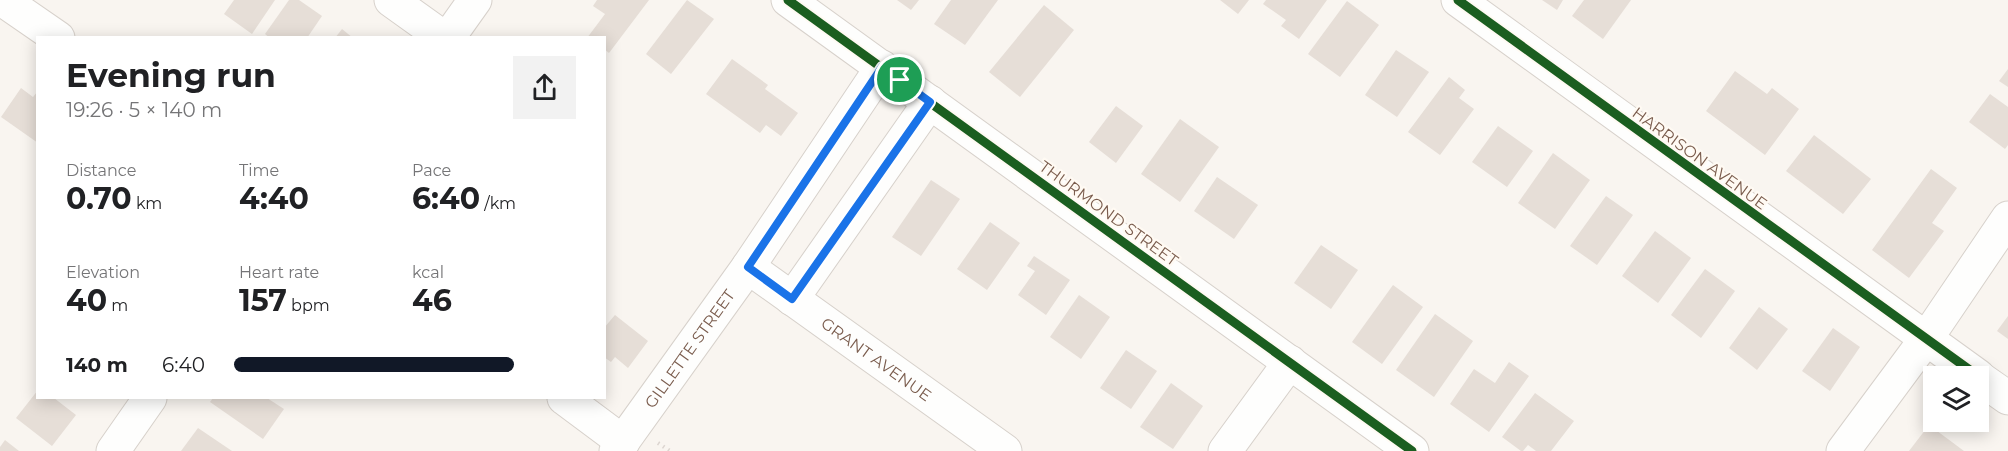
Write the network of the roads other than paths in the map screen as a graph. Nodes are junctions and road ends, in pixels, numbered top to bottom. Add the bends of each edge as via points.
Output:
1 (3, 0) edge
2 (391, 0) edge
3 (475, 0) edge
4 (788, 0) edge
5 (1458, 0) edge
6 (55, 36) edge
7 (443, 36) edge
8 (448, 36) edge
9 (882, 67) junction
10 (930, 102) junction
11 (2008, 218) edge
12 (748, 267) junction
13 (792, 299) junction
14 (1926, 339) junction
15 (1290, 362) junction
16 (1963, 366) edge
17 (1989, 385) edge
18 (2008, 398) edge
19 (149, 399) edge
20 (565, 399) edge
21 (620, 446) edge
22 (112, 451) edge
23 (1005, 451) edge
24 (1225, 451) edge
25 (1412, 451) edge
26 (1843, 451) edge

1 - 6 street
2 - 7 street
3 - 8 street
4 - 9 street, THURMOND STREET
5 - 14 street, HARRISON AVENUE
9 - 10 street, THURMOND STREET
9 - 12 street, GILLETTE STREET
10 - 13 street
10 - 15 street, THURMOND STREET
11 - 14 street
12 - 13 street, GRANT AVENUE
12 - 21 street, GILLETTE STREET
13 - 23 street, GRANT AVENUE
14 - 16 street, HARRISON AVENUE
14 - 26 street
15 - 24 street
15 - 25 street, THURMOND STREET
17 - 18 street, HARRISON AVENUE
19 - 22 street
20 - 21 street

